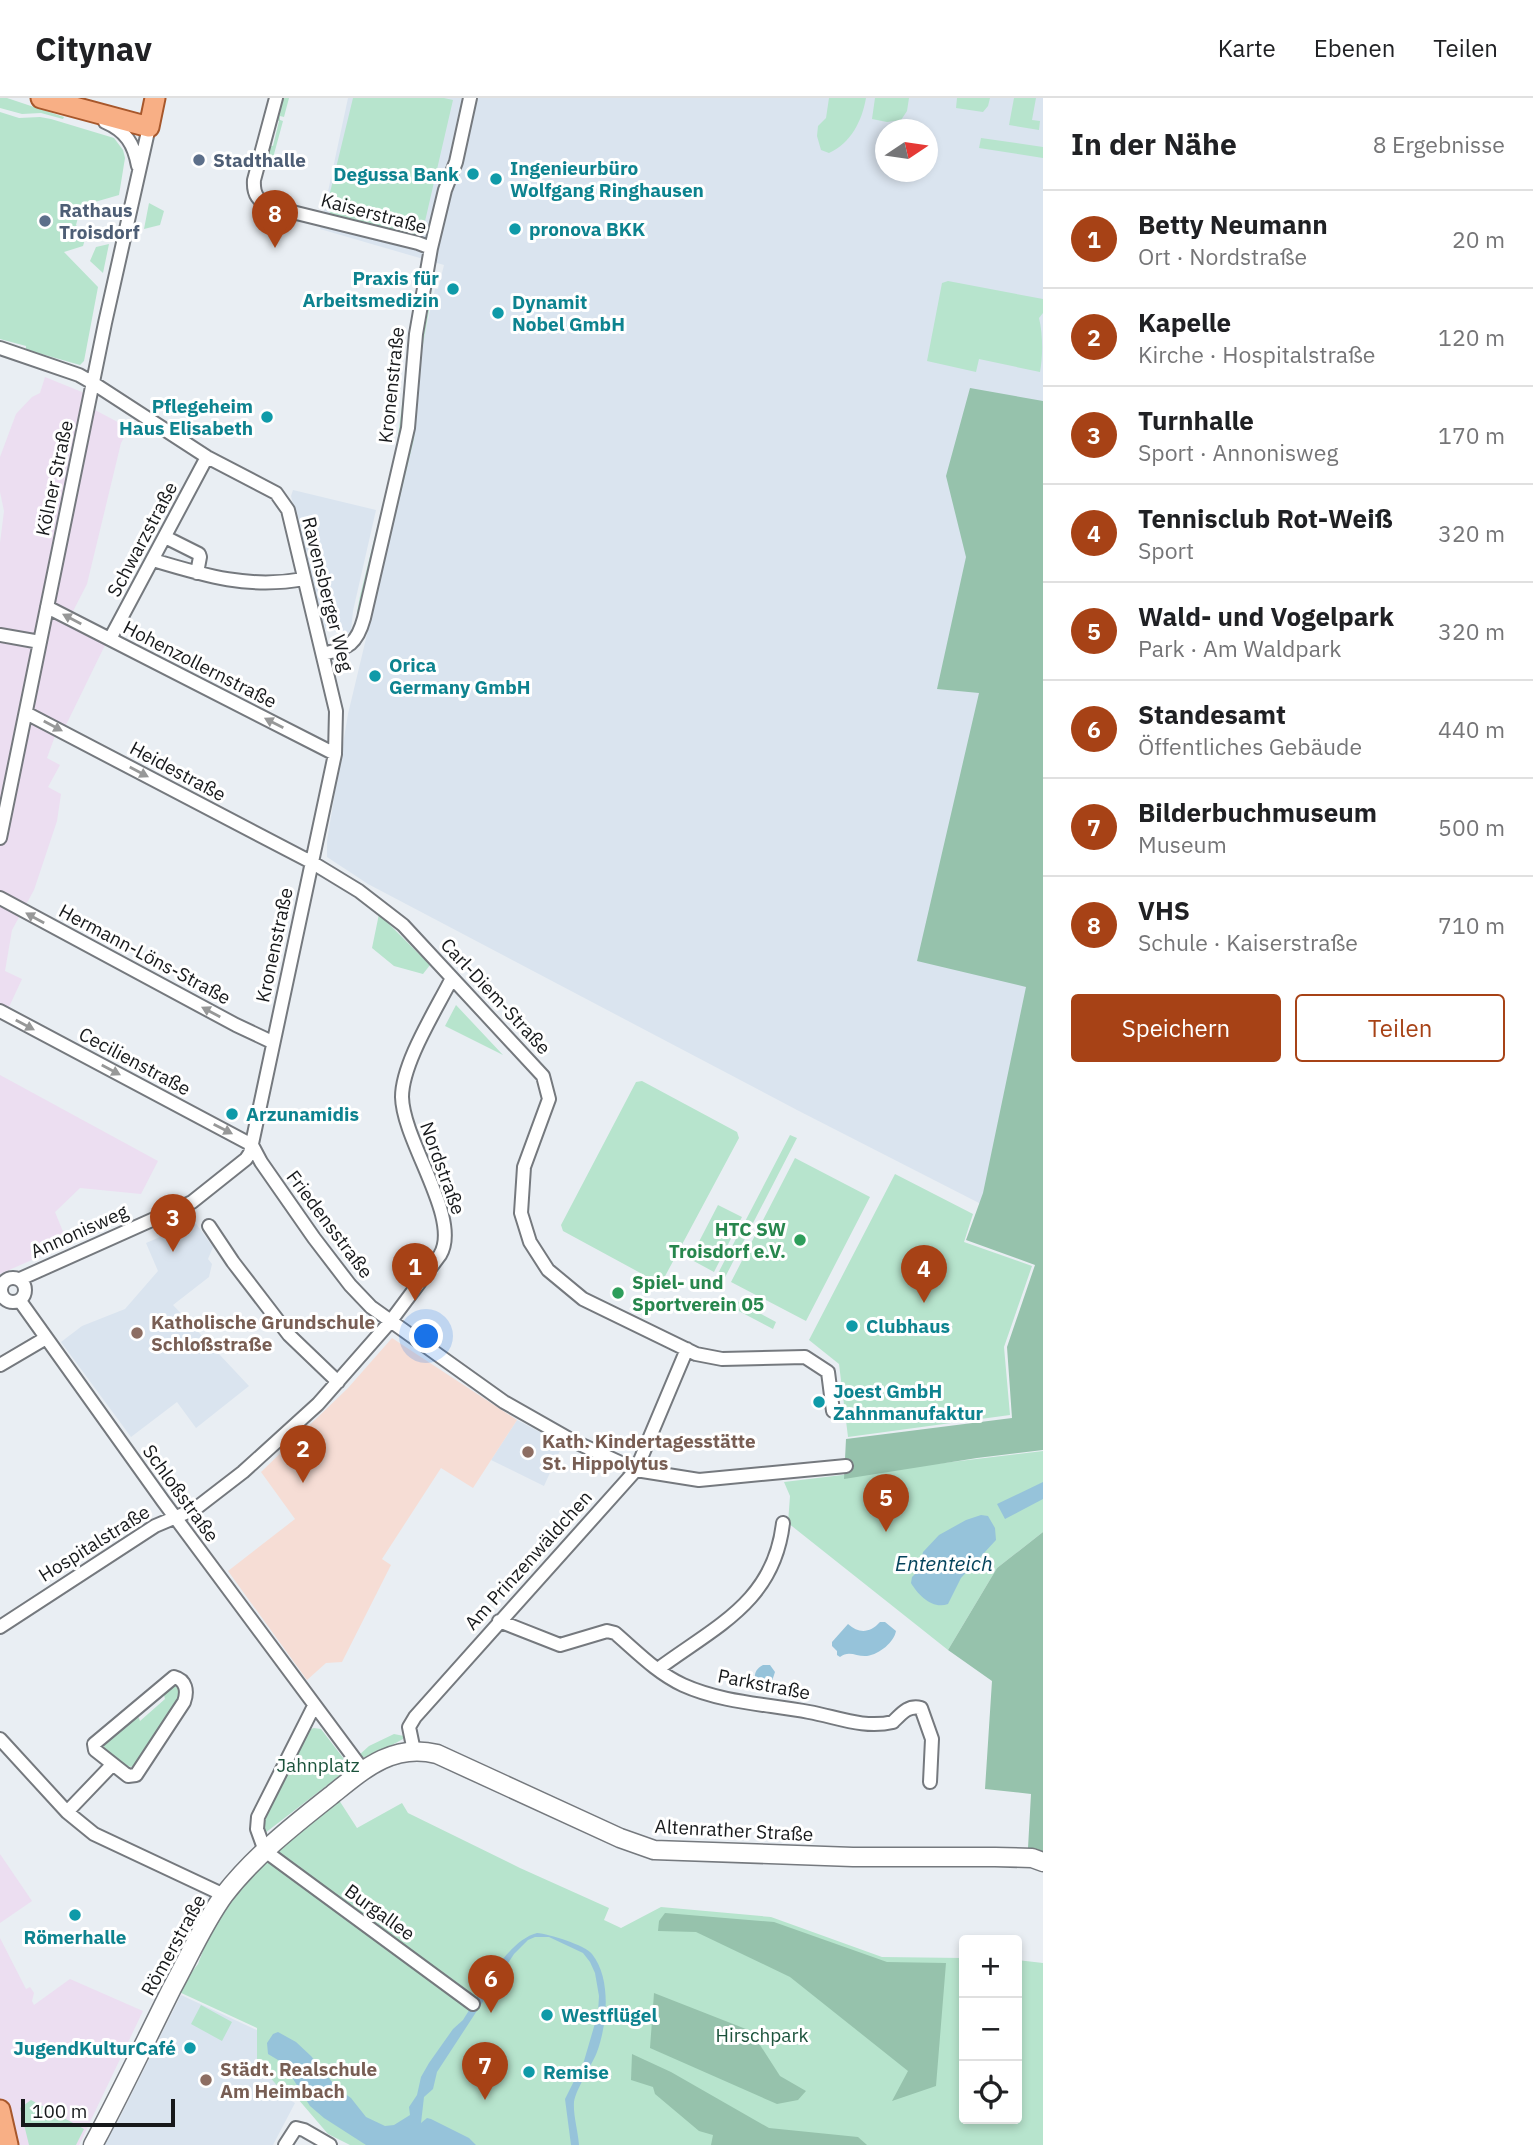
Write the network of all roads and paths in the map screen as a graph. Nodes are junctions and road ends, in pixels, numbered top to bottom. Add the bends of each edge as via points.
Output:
1 (41, 98) edge
2 (145, 98) edge
3 (155, 98) edge
4 (276, 98) edge
5 (470, 98) edge
6 (99, 114) junction
7 (149, 127) junction
8 (139, 173) junction
9 (431, 248) junction
10 (0, 348) edge
11 (93, 383) junction
12 (207, 457) junction
13 (164, 537) junction
14 (153, 560) junction
15 (197, 573) junction
16 (304, 579) junction
17 (47, 607) junction
18 (0, 635) edge
19 (110, 639) junction
20 (40, 642) junction
21 (323, 654) junction
22 (26, 713) junction
23 (335, 754) junction
24 (0, 838) edge
25 (313, 863) junction
26 (0, 898) edge
27 (452, 978) junction
28 (0, 1012) edge
29 (272, 1042) junction
30 (252, 1145) junction
31 (209, 1226) dead end
32 (20, 1279) junction
33 (1, 1293) edge
34 (20, 1301) junction
35 (390, 1322) junction
36 (46, 1338) junction
37 (687, 1349) junction
38 (0, 1365) edge
39 (338, 1382) junction
40 (832, 1411) dead end
41 (846, 1466) dead end
42 (636, 1470) junction
43 (175, 1517) junction
44 (783, 1523) dead end
45 (499, 1621) junction
46 (0, 1627) edge
47 (658, 1670) junction
48 (314, 1706) junction
49 (0, 1739) edge
50 (414, 1751) junction
51 (112, 1765) junction
52 (363, 1770) junction
53 (930, 1782) dead end
54 (67, 1812) junction
55 (265, 1850) junction
56 (1043, 1862) edge
57 (224, 1895) junction
58 (473, 2004) dead end
59 (0, 2110) edge
60 (8, 2145) edge
61 (93, 2145) edge
62 (285, 2145) edge
63 (330, 2145) edge

1 - 6 main road
2 - 6 main road via 126,113
3 - 7 main road
4 - 9 street, Kaiserstraße via 254,180 255,194 265,204
5 - 9 street, Kronenstraße
6 - 7 main road
6 - 8 street via 131,143
7 - 8 street, Kölner Straße
8 - 11 street, Kölner Straße
9 - 21 street, Kronenstraße via 414,347 406,437 364,618 352,644
10 - 11 street, Ravensberger Weg
11 - 12 street, Ravensberger Weg
11 - 17 street, Kölner Straße
12 - 13 street, Schwarzstraße
12 - 16 street, Ravensberger Weg via 282,499
13 - 14 street, Schwarzstraße
13 - 15 street via 199,554
14 - 15 street
14 - 19 street, Schwarzstraße
15 - 16 street via 263,584
16 - 21 street, Ravensberger Weg
19 -> 17 street, Hohenzollernstraße
17 - 20 street, Kölner Straße
18 - 20 street
23 -> 19 street, Hohenzollernstraße
20 - 22 street, Kölner Straße
21 - 23 street, Ravensberger Weg via 336,711
22 - 24 street, Kölner Straße
22 -> 25 street, Heidestraße
23 - 25 street, Kronenstraße
25 - 27 street, Carl-Diem-Straße via 388,911
25 - 29 street, Kronenstraße
29 -> 26 street, Hermann-Löns-Straße
27 - 35 street, Nordstraße via 409,1064 402,1097 407,1128 443,1217 445,1247
27 - 37 street, Carl-Diem-Straße via 529,1059 547,1086 549,1099 524,1167 521,1189 523,1226 534,1251 570,1291
28 -> 30 street, Cecilienstraße
29 - 30 street, Kronenstraße
30 - 32 street, Annonisweg via 246,1159 192,1202
30 - 35 street, Friedensstraße via 339,1273
31 - 39 street via 289,1335
32 - 33 street via 8,1279
32 - 34 street via 26,1289
33 - 34 street via 7,1301
34 - 36 street, Schloßstraße
35 - 39 street, Hospitalstraße
35 - 42 street, Friedensstraße via 514,1408
36 - 38 street
36 - 43 street, Schloßstraße
37 - 40 street, Carl-Diem-Straße via 710,1358 805,1357 828,1372
37 - 42 street, Am Prinzenwäldchen
39 - 43 street, Hospitalstraße via 243,1472 195,1509
41 - 42 street, Friedensstraße via 699,1480
42 - 45 street, Am Prinzenwäldchen
43 - 46 street, Hospitalstraße
43 - 48 street, Schloßstraße
44 - 47 street via 764,1584 747,1603
45 - 47 street, Parkstraße via 560,1645 607,1631 615,1633
45 - 50 street, Am Prinzenwäldchen via 415,1717 409,1727
47 - 53 street, Parkstraße via 685,1686 733,1701 865,1725 893,1722 904,1710 921,1709 932,1739
48 - 52 street
48 - 55 street via 258,1816 257,1829
49 - 54 street
50 - 52 street, Altenrather Straße via 385,1756
50 - 56 street, Altenrather Straße via 455,1761 654,1850 1032,1858
51 - 51 street via 128,1776 136,1774 184,1702 187,1691 179,1679 174,1676 94,1744
51 - 54 street
52 - 55 street, Römerstraße
54 - 57 street via 107,1842
55 - 57 street, Römerstraße
55 - 58 street, Burgallee
57 - 61 street, Römerstraße
59 - 60 main road
62 - 63 street via 293,2129

